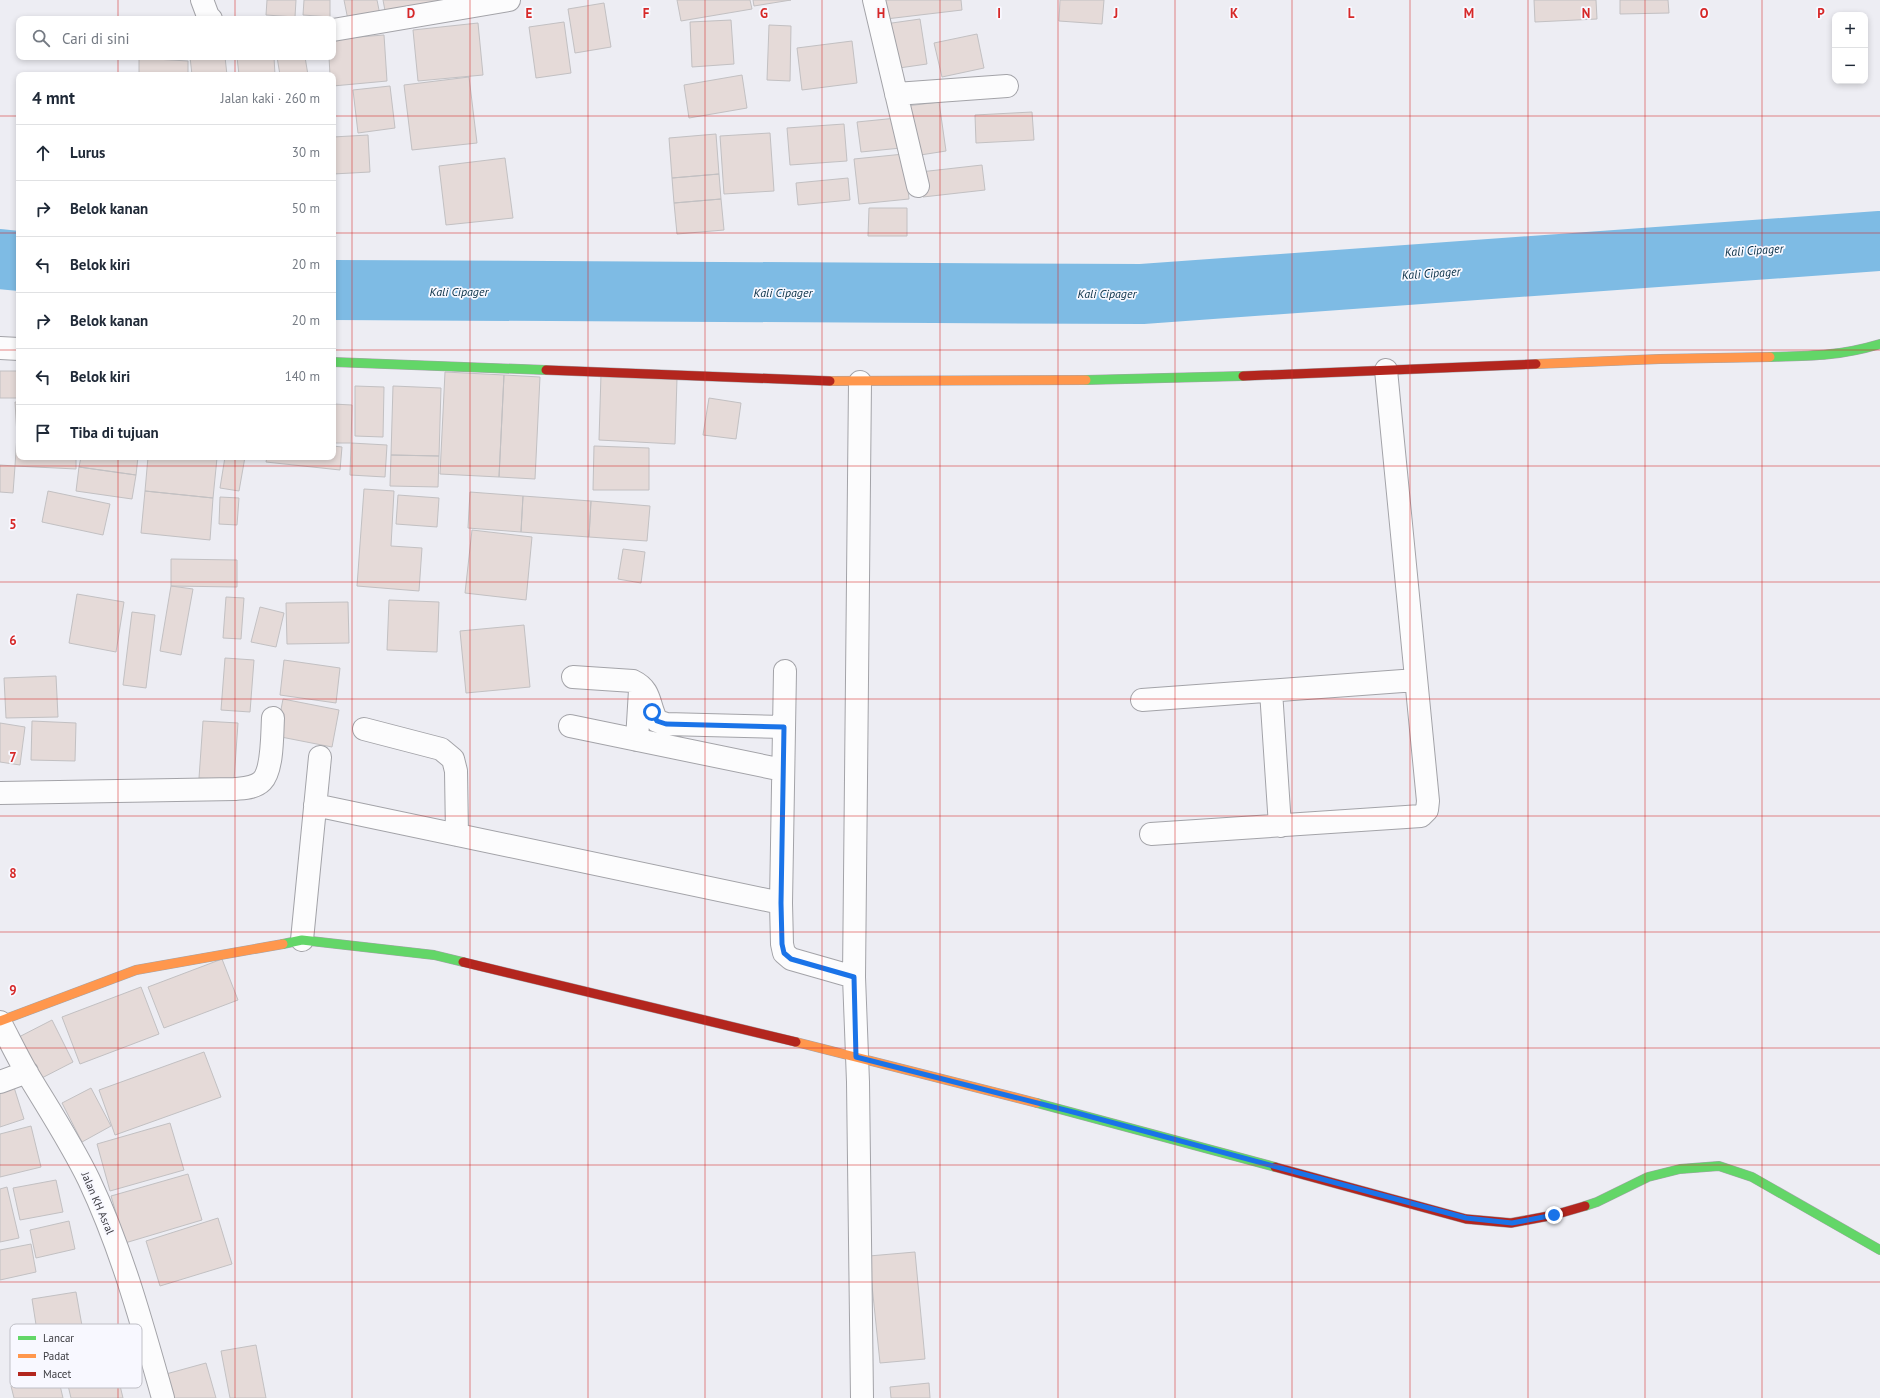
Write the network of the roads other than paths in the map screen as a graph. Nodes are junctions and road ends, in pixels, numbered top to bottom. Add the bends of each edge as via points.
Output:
1 (202, 0) edge
2 (510, 0) edge
3 (874, 0) edge
4 (208, 16) edge
5 (336, 29) edge
6 (1007, 86) dead end
7 (896, 94) junction
8 (918, 186) dead end
9 (1880, 344) edge
10 (0, 348) edge
11 (16, 349) edge
12 (336, 362) edge
13 (1386, 370) junction
14 (860, 382) junction
15 (785, 671) dead end
16 (573, 677) dead end
17 (1416, 680) junction
18 (640, 684) junction
19 (1271, 691) junction
20 (1142, 700) dead end
21 (273, 718) dead end
22 (570, 726) dead end
23 (784, 727) junction
24 (364, 729) dead end
25 (637, 740) junction
26 (320, 757) dead end
27 (783, 770) junction
28 (0, 793) edge
29 (315, 805) junction
30 (1280, 826) junction
31 (1151, 834) dead end
32 (457, 835) junction
33 (781, 903) junction
34 (302, 940) junction
35 (854, 977) junction
36 (0, 1021) edge
37 (856, 1057) junction
38 (27, 1072) junction
39 (0, 1082) edge
40 (1880, 1250) edge
41 (163, 1398) edge
42 (862, 1398) edge

1 - 4 street
2 - 5 street
3 - 7 street
6 - 7 street
7 - 8 street
9 - 13 street via 1827,356 1660,359
10 - 11 street
12 - 14 street
13 - 14 street via 1150,380
13 - 17 street
14 - 35 street
15 - 23 street
16 - 18 street via 633,681
17 - 19 street
17 - 30 street via 1428,801 1427,810 1422,816
18 - 23 street via 647,691 657,721 666,724
18 - 25 street
19 - 20 street
19 - 30 street
21 - 28 street via 268,771 261,782 251,787
22 - 25 street
23 - 27 street
24 - 32 street via 441,749 453,759 456,771
25 - 27 street
26 - 29 street
27 - 33 street
29 - 32 street
29 - 34 street
30 - 31 street
32 - 33 street
33 - 35 street via 784,953 791,959
34 - 36 street via 136,970
34 - 37 street via 434,955
35 - 37 street
36 - 38 street, Jalan KH Asral
37 - 40 street via 1077,1113 1466,1218 1512,1223 1554,1215 1597,1202 1648,1177 1680,1169 1719,1166 1752,1177
37 - 42 street
38 - 39 street
38 - 41 street, Jalan KH Asral via 57,1120 89,1181 137,1303

